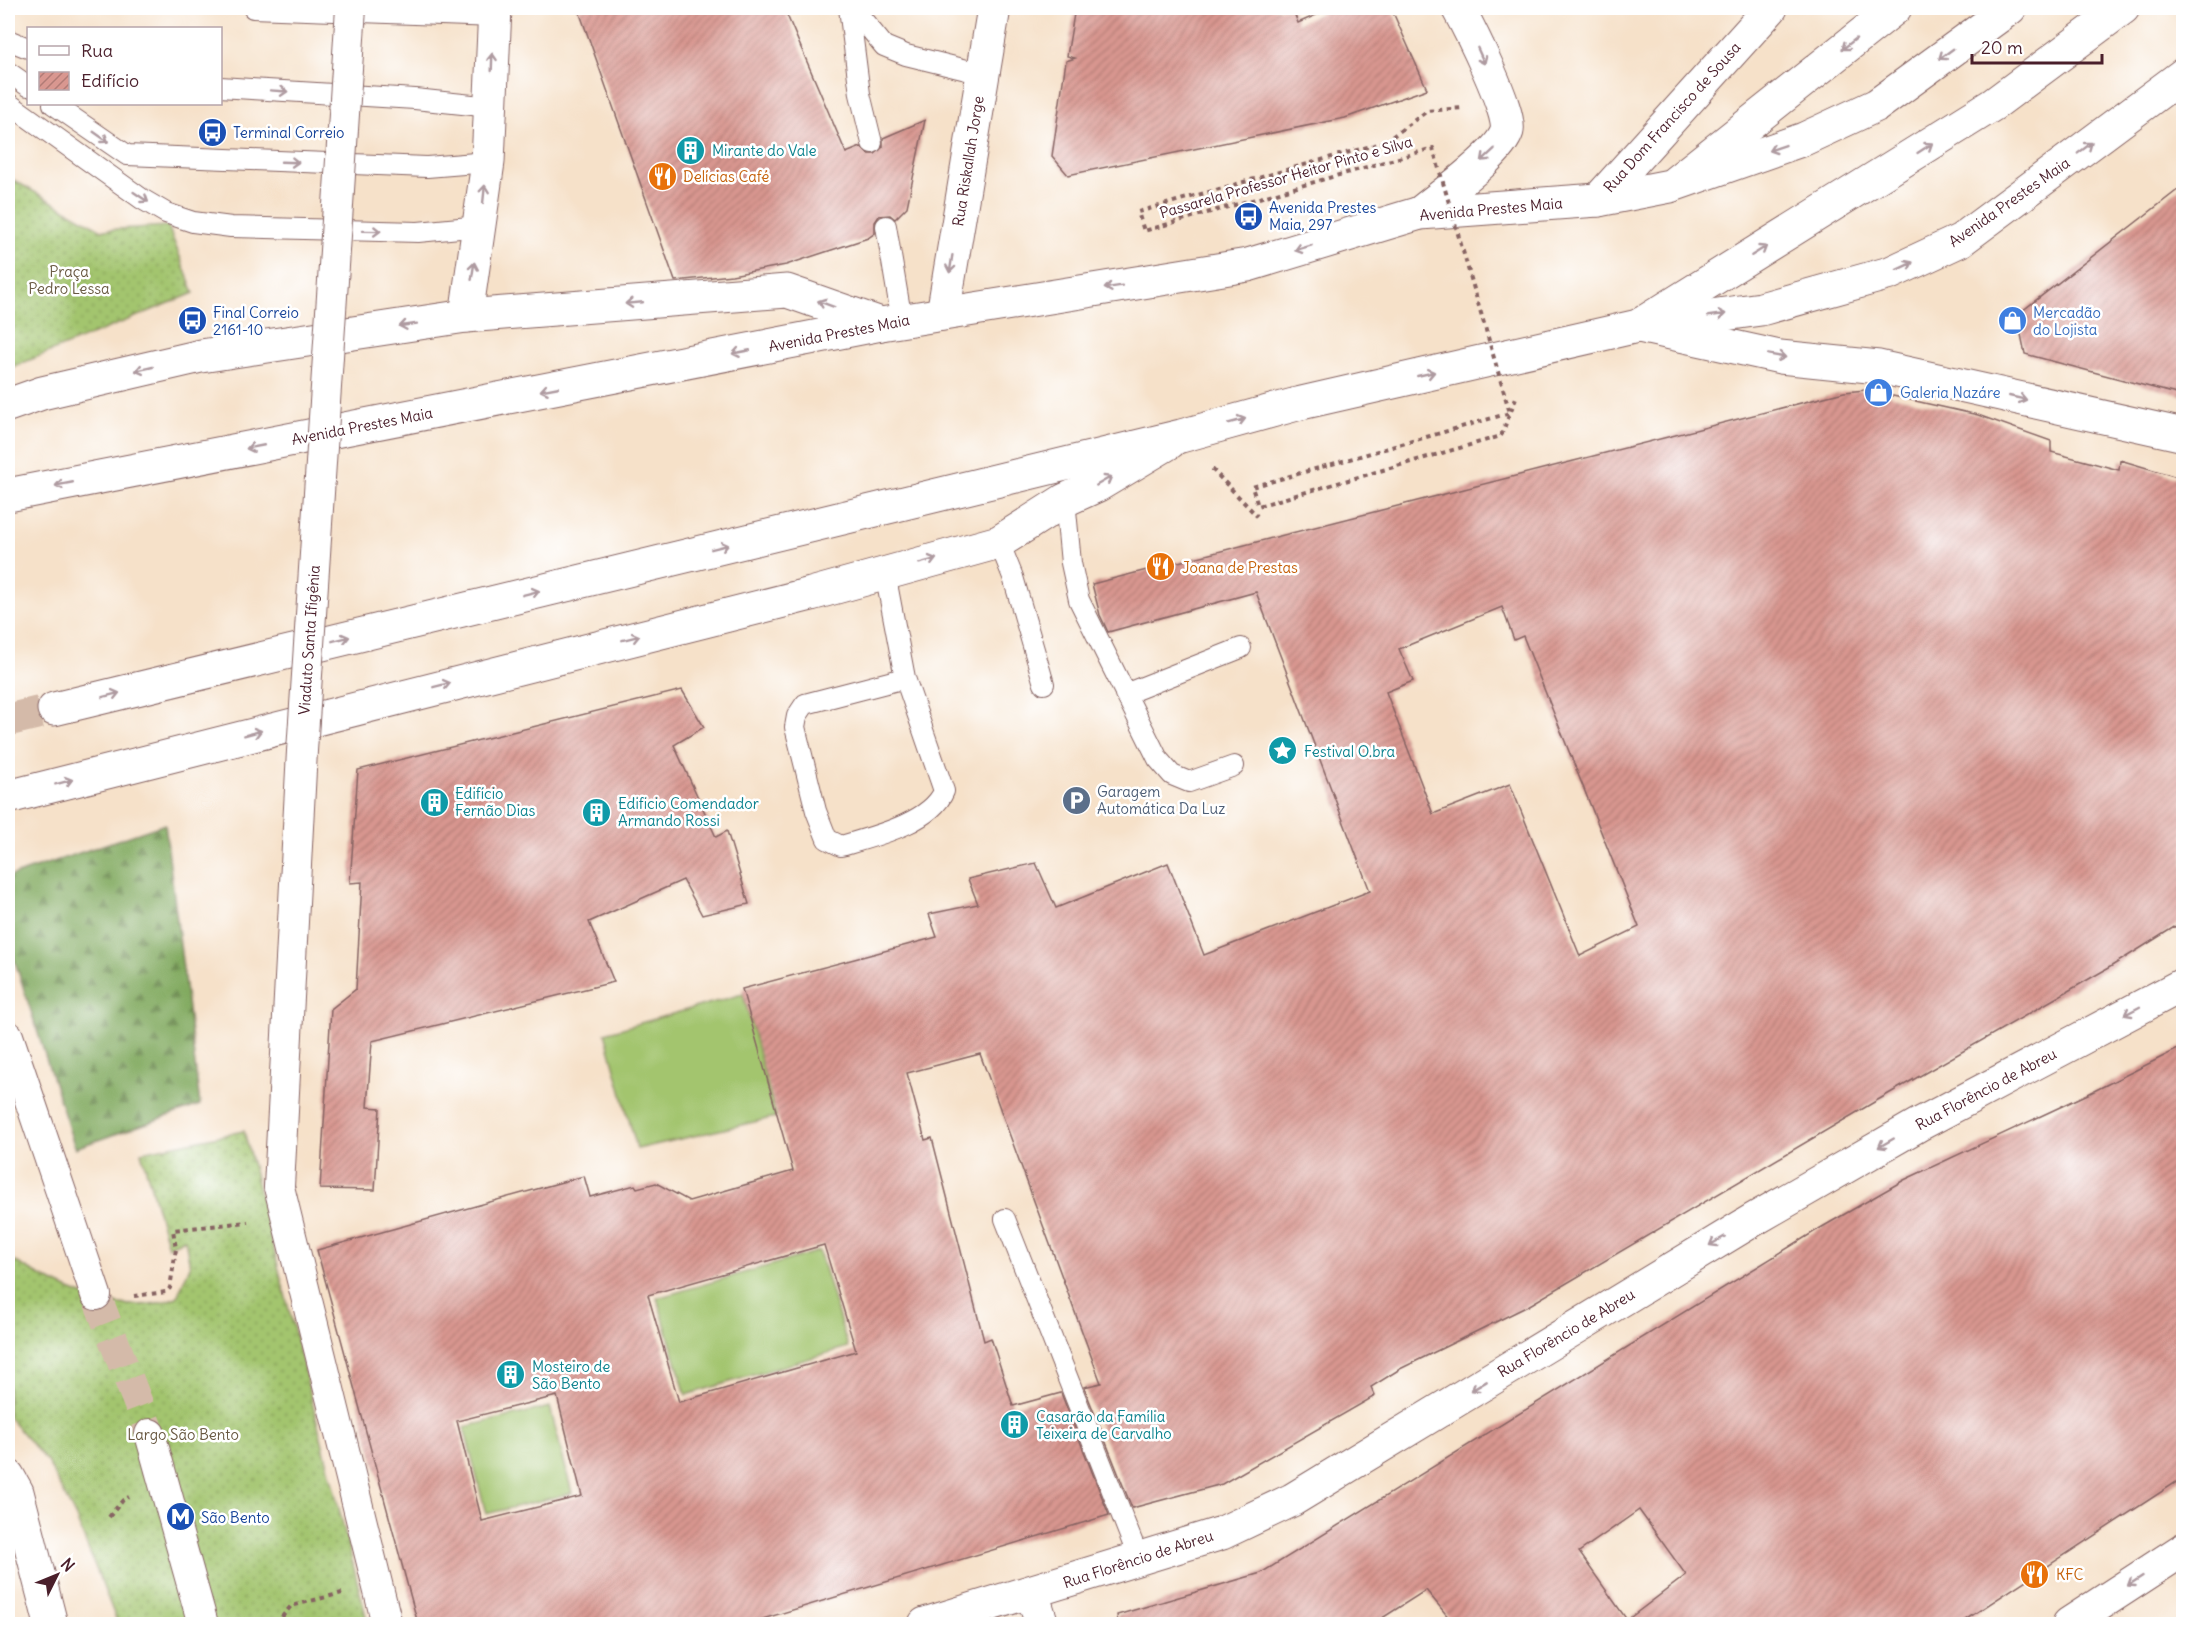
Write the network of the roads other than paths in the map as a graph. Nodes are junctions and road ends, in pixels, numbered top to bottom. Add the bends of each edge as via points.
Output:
1 (253, 8) edge
2 (351, 8) edge
3 (851, 8) edge
4 (994, 8) edge
5 (1458, 8) edge
6 (1771, 8) edge
7 (1895, 8) edge
8 (2010, 8) edge
9 (2123, 8) edge
10 (495, 12) edge
11 (8, 40) edge
12 (27, 48) edge
13 (8, 72) edge
14 (983, 74) junction
15 (2184, 74) edge
16 (27, 85) edge
17 (222, 87) edge
18 (8, 103) edge
19 (54, 105) edge
20 (491, 107) junction
21 (872, 143) dead end
22 (488, 162) junction
23 (1670, 186) junction
24 (1598, 200) junction
25 (1420, 213) junction
26 (480, 226) junction
27 (886, 226) dead end
28 (943, 314) junction
29 (466, 316) junction
30 (891, 322) junction
31 (1638, 326) junction
32 (8, 405) edge
33 (2184, 435) edge
34 (1180, 436) junction
35 (8, 495) edge
36 (1065, 500) junction
37 (999, 542) junction
38 (885, 573) junction
39 (1241, 648) dead end
40 (905, 678) junction
41 (1044, 684) dead end
42 (1125, 694) junction
43 (54, 709) tunnel mouth
44 (1234, 766) dead end
45 (8, 797) edge
46 (2184, 984) edge
47 (8, 1036) edge
48 (1005, 1219) dead end
49 (96, 1295) tunnel mouth
50 (150, 1434) tunnel mouth
51 (8, 1476) edge
52 (2184, 1549) edge
53 (1139, 1559) junction
54 (1032, 1593) junction
55 (51, 1624) edge
56 (203, 1624) edge
57 (387, 1624) edge
58 (925, 1624) edge
59 (1042, 1624) edge
60 (2069, 1624) edge

1 - 10 lane
2 - 57 street, Viaduto Santa Ifigênia, bridge via 302,751 279,1187
3 - 14 lane via 884,46
3 - 21 lane via 860,93
4 - 14 main road, Rua Riskallah Jorge
5 -> 25 main road via 1503,105 1508,130 1501,144
6 - 24 main road, Rua Dom Francisco de Sousa
7 -> 23 main road, Avenida Prestes Maia
8 -> 23 main road, Avenida Prestes Maia via 1877,105 1804,139
31 -> 9 main road, Avenida Prestes Maia via 1994,104
20 -> 10 main road
11 - 12 lane
13 - 16 lane
14 -> 28 main road, Rua Riskallah Jorge
31 -> 15 main road, Avenida Prestes Maia via 1761,309 1890,273 1961,240
17 -> 20 lane
18 -> 26 lane via 142,199 166,213 194,222 231,227 418,232
19 -> 22 lane via 128,155 427,167
20 - 22 main road
26 -> 22 main road
23 - 24 main road, Avenida Prestes Maia
24 - 25 main road, Avenida Prestes Maia
25 -> 28 main road, Avenida Prestes Maia via 1248,265
29 -> 26 main road
27 - 30 lane
28 - 30 main road, Avenida Prestes Maia
30 -> 29 main road via 787,291
29 -> 32 main road via 201,356 42,393
30 -> 35 main road, Avenida Prestes Maia
31 -> 33 main road via 1780,357 1879,367
34 -> 31 main road, Avenida Prestes Maia via 1297,404
36 -> 34 main road, Avenida Prestes Maia
43 -> 34 main road, Avenida Prestes Maia
36 - 37 main road, Avenida Prestes Maia
36 - 42 lane via 1079,600
38 -> 37 main road, Avenida Prestes Maia
37 - 41 lane
38 - 40 lane
45 -> 38 main road, Avenida Prestes Maia
39 - 42 lane
40 - 40 lane via 944,791 939,803 927,814 841,846 827,839 816,811 795,727 797,716 806,704
42 - 44 lane via 1158,759 1172,774 1189,782
46 -> 53 main road, Rua Florêncio de Abreu via 1918,1125 1753,1220 1292,1500 1222,1533
47 - 49 street
48 - 53 lane
50 - 56 street
51 - 55 main road via 17,1492
52 -> 60 main road
53 - 54 main road, Rua Florêncio de Abreu
54 - 58 main road, Rua Florêncio de Abreu
54 - 59 main road

